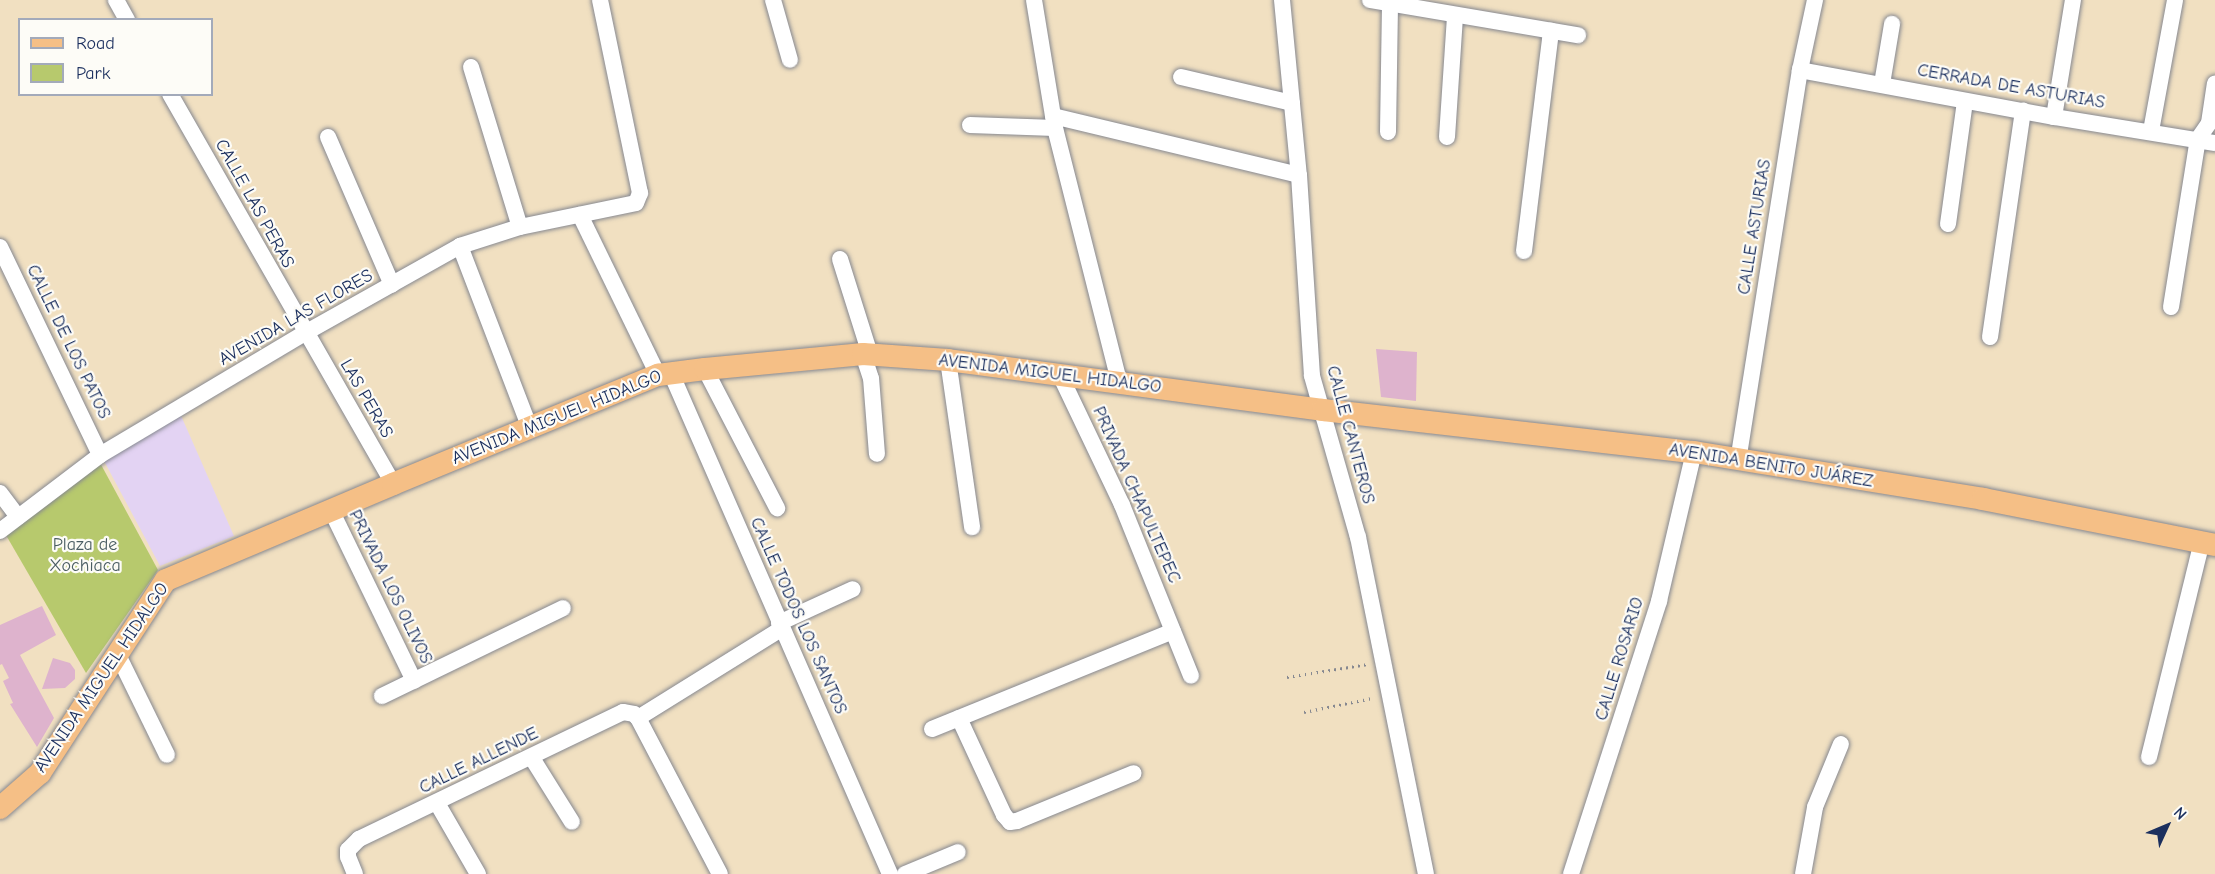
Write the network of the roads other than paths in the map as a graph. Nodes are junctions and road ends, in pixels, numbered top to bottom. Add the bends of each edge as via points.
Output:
1 (116, 0) edge
2 (600, 0) edge
3 (773, 0) edge
4 (1034, 0) edge
5 (1282, 0) edge
6 (1370, 0) edge
7 (1815, 0) edge
8 (2073, 0) edge
9 (2175, 0) edge
10 (1390, 4) junction
11 (1455, 15) junction
12 (126, 18) edge
13 (1892, 24) dead end
14 (1551, 31) junction
15 (1578, 35) dead end
16 (790, 60) dead end
17 (471, 67) dead end
18 (1800, 70) junction
19 (1181, 77) dead end
20 (2215, 83) edge
21 (1882, 84) junction
22 (171, 96) edge
23 (1965, 101) junction
24 (1292, 104) junction
25 (2023, 110) junction
26 (2054, 117) junction
27 (1054, 122) junction
28 (970, 125) dead end
29 (2151, 131) junction
30 (1388, 132) dead end
31 (328, 137) dead end
32 (1447, 137) dead end
33 (2198, 139) junction
34 (2215, 142) edge
35 (1299, 175) junction
36 (580, 215) junction
37 (1948, 224) dead end
38 (520, 227) junction
39 (460, 246) junction
40 (0, 247) edge
41 (1524, 251) dead end
42 (840, 259) dead end
43 (392, 285) junction
44 (2170, 307) dead end
45 (305, 333) junction
46 (1990, 337) dead end
47 (867, 354) junction
48 (948, 360) junction
49 (705, 369) junction
50 (664, 374) junction
51 (1061, 377) junction
52 (1120, 384) junction
53 (1323, 410) junction
54 (530, 428) junction
55 (1695, 452) junction
56 (877, 454) dead end
57 (100, 455) junction
58 (1738, 461) junction
59 (393, 484) junction
60 (0, 494) edge
61 (777, 508) dead end
62 (331, 510) junction
63 (18, 517) junction
64 (972, 527) dead end
65 (0, 531) edge
66 (2209, 544) edge
67 (853, 589) dead end
68 (563, 608) dead end
69 (780, 626) junction
70 (1173, 631) junction
71 (118, 655) junction
72 (1191, 676) dead end
73 (414, 681) junction
74 (382, 696) dead end
75 (633, 715) junction
76 (959, 718) junction
77 (932, 729) dead end
78 (1841, 744) dead end
79 (167, 755) dead end
80 (2149, 757) dead end
81 (532, 758) junction
82 (1134, 773) dead end
83 (437, 803) junction
84 (0, 807) edge
85 (572, 822) dead end
86 (958, 852) dead end
87 (355, 874) edge
88 (478, 874) edge
89 (720, 874) edge
90 (890, 874) edge
91 (904, 874) edge
92 (1426, 874) edge
93 (1571, 874) edge
94 (1803, 874) edge

1 - 12 street
2 - 36 street, AVENIDA LAS FLORES via 640,193 639,200 632,205
3 - 16 street
4 - 27 street
5 - 24 street, CALLE CANTEROS
6 - 10 street
7 - 18 street, CALLE ASTURIAS
8 - 26 street
9 - 29 street
10 - 11 street
10 - 30 street
11 - 14 street
11 - 32 street
13 - 21 street
14 - 15 street
14 - 41 street
17 - 38 street
18 - 21 street, CERRADA DE ASTURIAS
18 - 58 street, CALLE ASTURIAS
19 - 24 street
20 - 33 street via 2209,123
21 - 23 street, CERRADA DE ASTURIAS
22 - 45 street, CALLE LAS PERAS
23 - 25 street, CERRADA DE ASTURIAS
23 - 37 street
24 - 35 street, CALLE CANTEROS
25 - 26 street, CERRADA DE ASTURIAS
25 - 46 street
26 - 29 street, CERRADA DE ASTURIAS
27 - 28 street
27 - 35 street
27 - 52 street
29 - 33 street, CERRADA DE ASTURIAS
31 - 43 street
33 - 34 street, CERRADA DE ASTURIAS
33 - 44 street
35 - 53 street, CALLE CANTEROS via 1312,376
36 - 38 street, AVENIDA LAS FLORES
36 - 50 street, CALLE TODOS LOS SANTOS
38 - 39 street, AVENIDA LAS FLORES
39 - 43 street, AVENIDA LAS FLORES
39 - 54 street
40 - 57 street, CALLE DE LOS PATOS
42 - 47 street
43 - 45 street, AVENIDA LAS FLORES
45 - 57 street, AVENIDA LAS FLORES
45 - 59 street, LAS PERAS
47 - 48 main road, AVENIDA MIGUEL HIDALGO
47 - 49 main road, AVENIDA MIGUEL HIDALGO
47 - 56 street
48 - 51 main road, AVENIDA MIGUEL HIDALGO
48 - 64 street
49 - 50 main road, AVENIDA MIGUEL HIDALGO
49 - 61 street
50 - 54 main road, AVENIDA MIGUEL HIDALGO
50 - 69 street, CALLE TODOS LOS SANTOS
51 - 52 main road, AVENIDA MIGUEL HIDALGO
51 - 70 street, PRIVADA CHAPULTEPEC via 1122,505
52 - 53 main road, AVENIDA MIGUEL HIDALGO
53 - 55 main road, AVENIDA BENITO JUÁREZ
53 - 92 street, CALLE CANTEROS via 1358,537
54 - 59 main road, AVENIDA MIGUEL HIDALGO
55 - 58 main road, AVENIDA BENITO JUÁREZ
55 - 93 street, CALLE ROSARIO via 1659,601
57 - 63 street, AVENIDA LAS FLORES
58 - 66 main road, AVENIDA BENITO JUÁREZ via 1983,499
59 - 62 main road, AVENIDA MIGUEL HIDALGO
60 - 63 street
62 - 71 main road, AVENIDA MIGUEL HIDALGO via 166,580
62 - 73 street, PRIVADA LOS OLIVOS
63 - 65 street, AVENIDA LAS FLORES
66 - 80 street
67 - 69 street, CALLE ALLENDE
68 - 73 street, PRIVADA LOS OLIVOS
69 - 75 street, CALLE ALLENDE
69 - 90 street, CALLE TODOS LOS SANTOS
70 - 72 street, PRIVADA CHAPULTEPEC
70 - 76 street
71 - 79 street
71 - 84 main road, AVENIDA MIGUEL HIDALGO via 40,773
73 - 74 street, PRIVADA LOS OLIVOS
75 - 81 street, CALLE ALLENDE via 618,714
75 - 89 street
76 - 77 street
76 - 82 street via 1010,822
78 - 94 street via 1815,807
81 - 83 street, CALLE ALLENDE
81 - 85 street
83 - 87 street, CALLE ALLENDE via 359,838 348,850
83 - 88 street
86 - 91 street

